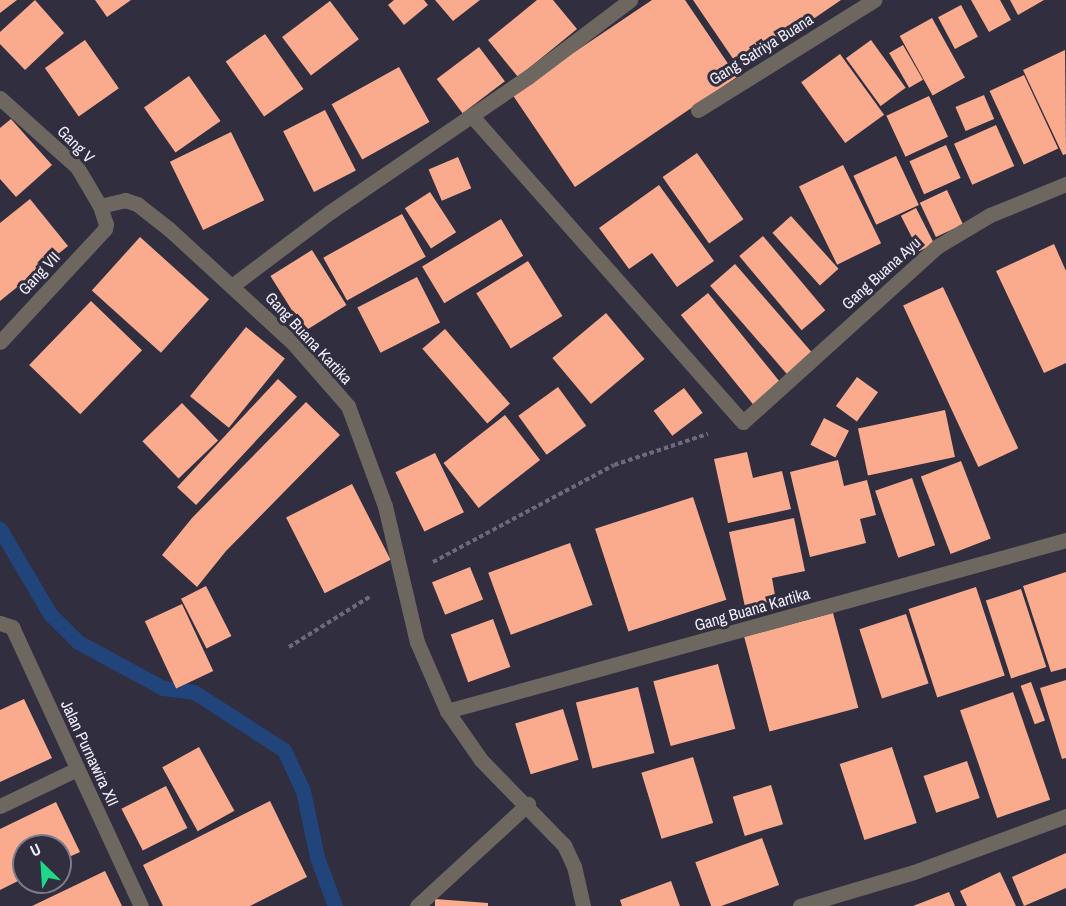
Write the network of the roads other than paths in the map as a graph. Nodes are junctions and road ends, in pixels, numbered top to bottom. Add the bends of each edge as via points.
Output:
1 (630, 0) edge
2 (874, 0) edge
3 (0, 98) edge
4 (698, 110) dead end
5 (471, 115) junction
6 (1066, 184) edge
7 (100, 206) junction
8 (105, 229) joint
9 (233, 285) junction
10 (0, 342) edge
11 (1066, 540) edge
12 (0, 623) edge
13 (447, 711) junction
14 (77, 769) junction
15 (528, 804) junction
16 (0, 806) edge
17 (1066, 816) edge
18 (141, 906) edge
19 (417, 906) edge
20 (583, 906) edge
21 (800, 906) edge

1 - 5 street
2 - 4 street, Gang Satriya Buana
3 - 7 street, Gang V via 77,167
5 - 6 street, Gang Buana Ayu via 743,422 938,246 990,215
5 - 9 street
7 - 8 street, Gang V
7 - 9 street, Gang Buana Kartika via 125,200 137,204
8 - 10 street, Gang VII
9 - 13 street, Gang Buana Kartika via 326,378 348,406 381,494 417,642
11 - 13 street, Gang Buana Kartika
12 - 14 street, Jalan Purnawira XII via 12,627
13 - 15 street, Gang Buana Kartika via 481,760
14 - 16 street
14 - 18 street, Jalan Purnawira XII
15 - 19 street
15 - 20 street, Gang Buana Kartika via 564,845 574,866
17 - 21 street via 914,872

